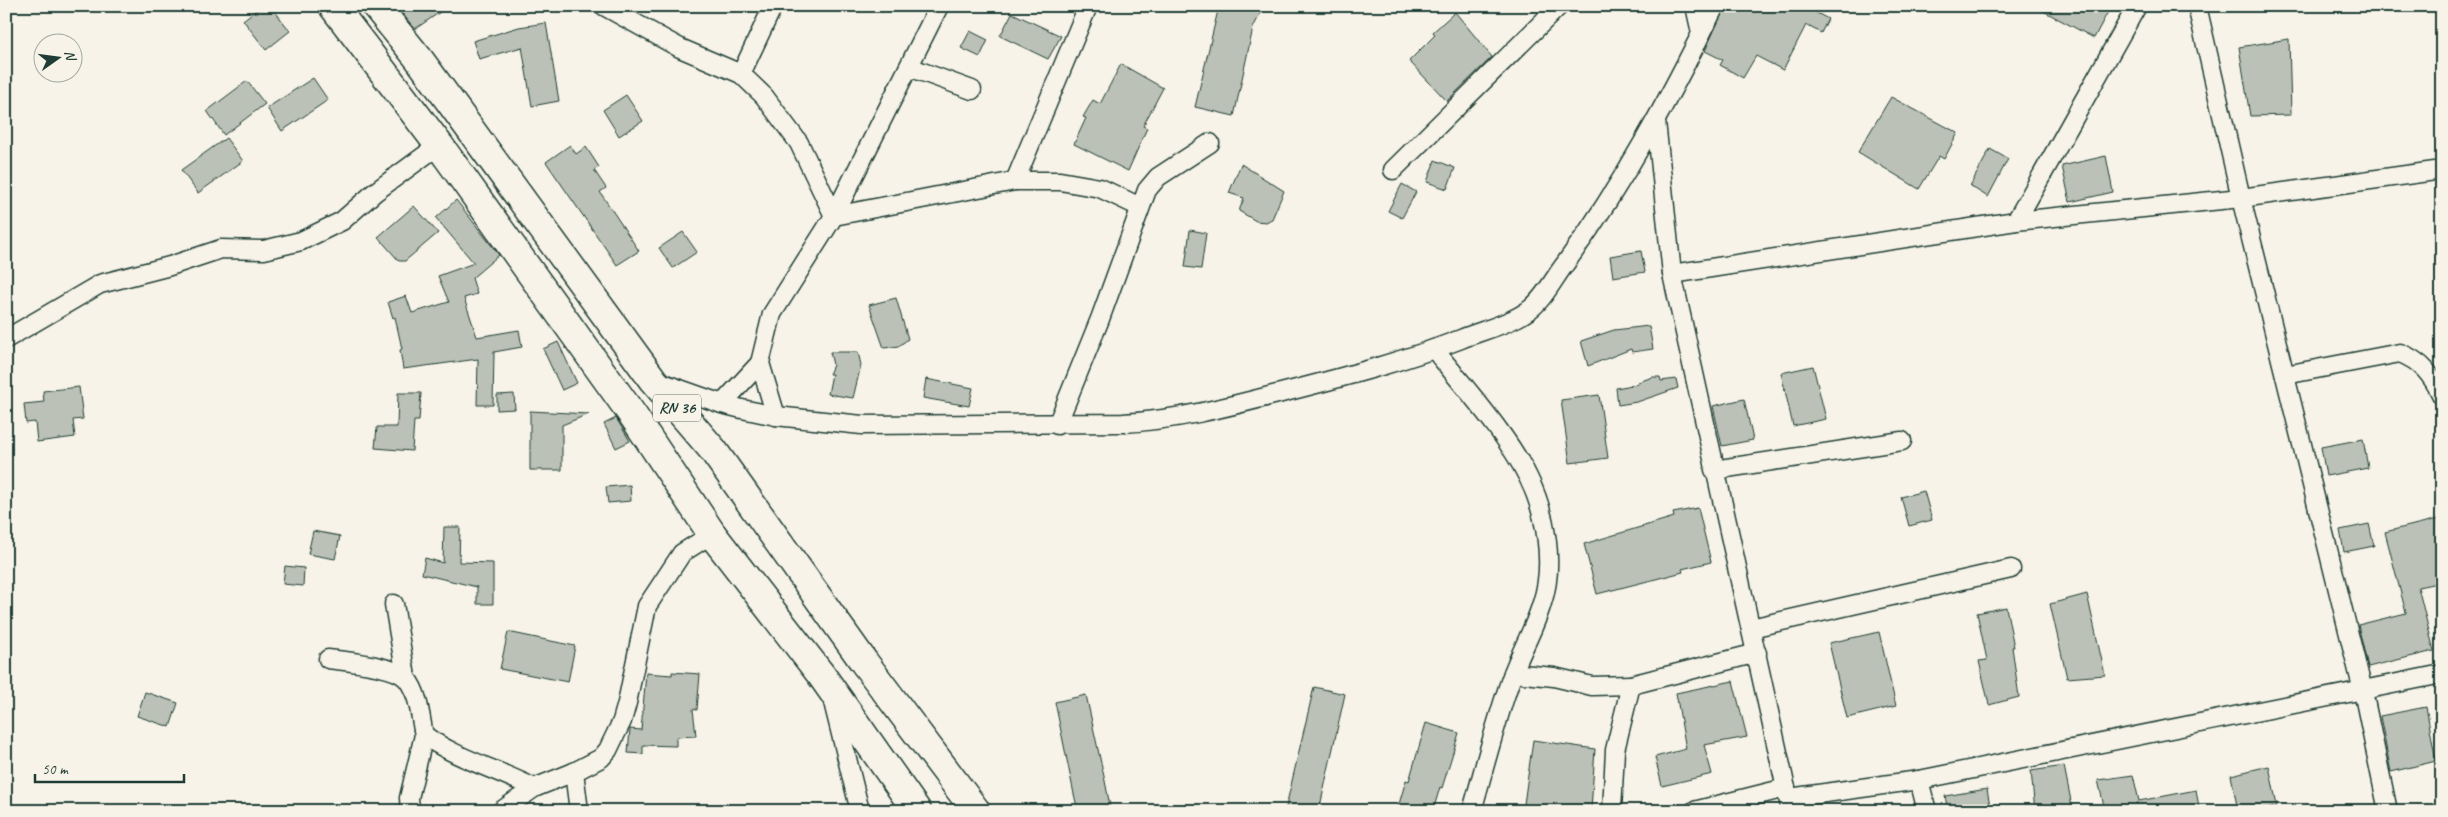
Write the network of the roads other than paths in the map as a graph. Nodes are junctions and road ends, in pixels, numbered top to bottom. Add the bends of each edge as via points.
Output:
1 (333, 6) edge
2 (376, 6) edge
3 (773, 6) edge
4 (939, 6) edge
5 (1088, 6) edge
6 (1559, 6) edge
7 (1695, 6) edge
8 (1715, 6) edge
9 (2197, 6) edge
10 (611, 8) edge
11 (2132, 8) edge
12 (1701, 33) junction
13 (909, 67) junction
14 (741, 74) junction
15 (972, 90) dead end
16 (1656, 121) junction
17 (439, 144) junction
18 (1210, 144) dead end
19 (1393, 170) dead end
20 (2442, 170) edge
21 (1015, 181) junction
22 (2241, 198) junction
23 (1140, 206) junction
24 (834, 216) junction
25 (2016, 221) junction
26 (1672, 274) junction
27 (6, 339) edge
28 (1434, 349) junction
29 (760, 363) junction
30 (2285, 376) junction
31 (653, 380) junction
32 (2442, 396) edge
33 (722, 404) junction
34 (776, 416) junction
35 (1057, 425) junction
36 (1902, 441) dead end
37 (1714, 470) junction
38 (712, 534) junction
39 (2012, 569) dead end
40 (394, 604) dead end
41 (1751, 628) junction
42 (1757, 653) junction
43 (328, 659) dead end
44 (1513, 673) junction
45 (2442, 674) edge
46 (822, 676) junction
47 (406, 677) junction
48 (1631, 686) junction
49 (2363, 691) junction
50 (424, 735) junction
51 (574, 772) junction
52 (1919, 780) junction
53 (534, 788) junction
54 (1789, 799) edge
55 (410, 811) edge
56 (501, 811) edge
57 (579, 811) edge
58 (860, 811) edge
59 (917, 811) edge
60 (976, 811) edge
61 (1472, 811) edge
62 (1612, 811) edge
63 (1694, 811) edge
64 (1927, 811) edge
65 (2388, 811) edge

1 - 17 main road, RN 36
2 - 31 main road, RN 36 via 419,59
3 - 14 street
4 - 13 street
5 - 21 street
6 - 19 street
7 - 12 street
8 - 12 street
9 - 22 street
10 - 14 street via 680,48
11 - 25 street
12 - 16 street
13 - 15 street
13 - 24 street
14 - 24 street via 764,96 799,143
16 - 26 street
16 - 28 street via 1578,246 1541,298 1515,318
17 - 27 street via 342,221 301,242 264,250 221,249 100,284
17 - 38 main road, RN 36 via 634,417
18 - 23 street via 1158,177
20 - 22 street
21 - 23 street via 1060,180 1100,188
21 - 24 street
22 - 25 street
22 - 30 street
23 - 35 street
24 - 29 street via 772,314
25 - 26 street
26 - 37 street
28 - 35 street via 1342,377 1193,415 1159,421
28 - 44 street via 1515,453 1539,506 1547,548 1548,576 1542,602
29 - 33 street
29 - 34 street
30 - 32 street via 2400,353 2414,358 2424,367
30 - 49 street
31 - 33 street
31 - 60 main road, RN 36 via 713,450 864,662
33 - 34 street
34 - 35 street via 862,424
36 - 37 street
37 - 41 street
38 - 46 main road, RN 36
38 - 51 street via 682,553 647,606 622,721 601,758
39 - 41 street
40 - 47 street
41 - 42 street
42 - 48 street
42 - 54 street
43 - 47 street via 385,668
44 - 48 street via 1554,677 1592,686
44 - 61 street
45 - 49 street
46 - 58 street via 835,707
46 - 59 main road, RN 36
47 - 50 street via 415,694
48 - 62 street via 1615,750
49 - 52 street
49 - 65 street
50 - 53 street via 440,747
50 - 55 street via 409,798
51 - 53 street
51 - 57 street
52 - 54 street
52 - 64 street
53 - 56 street
54 - 63 street

